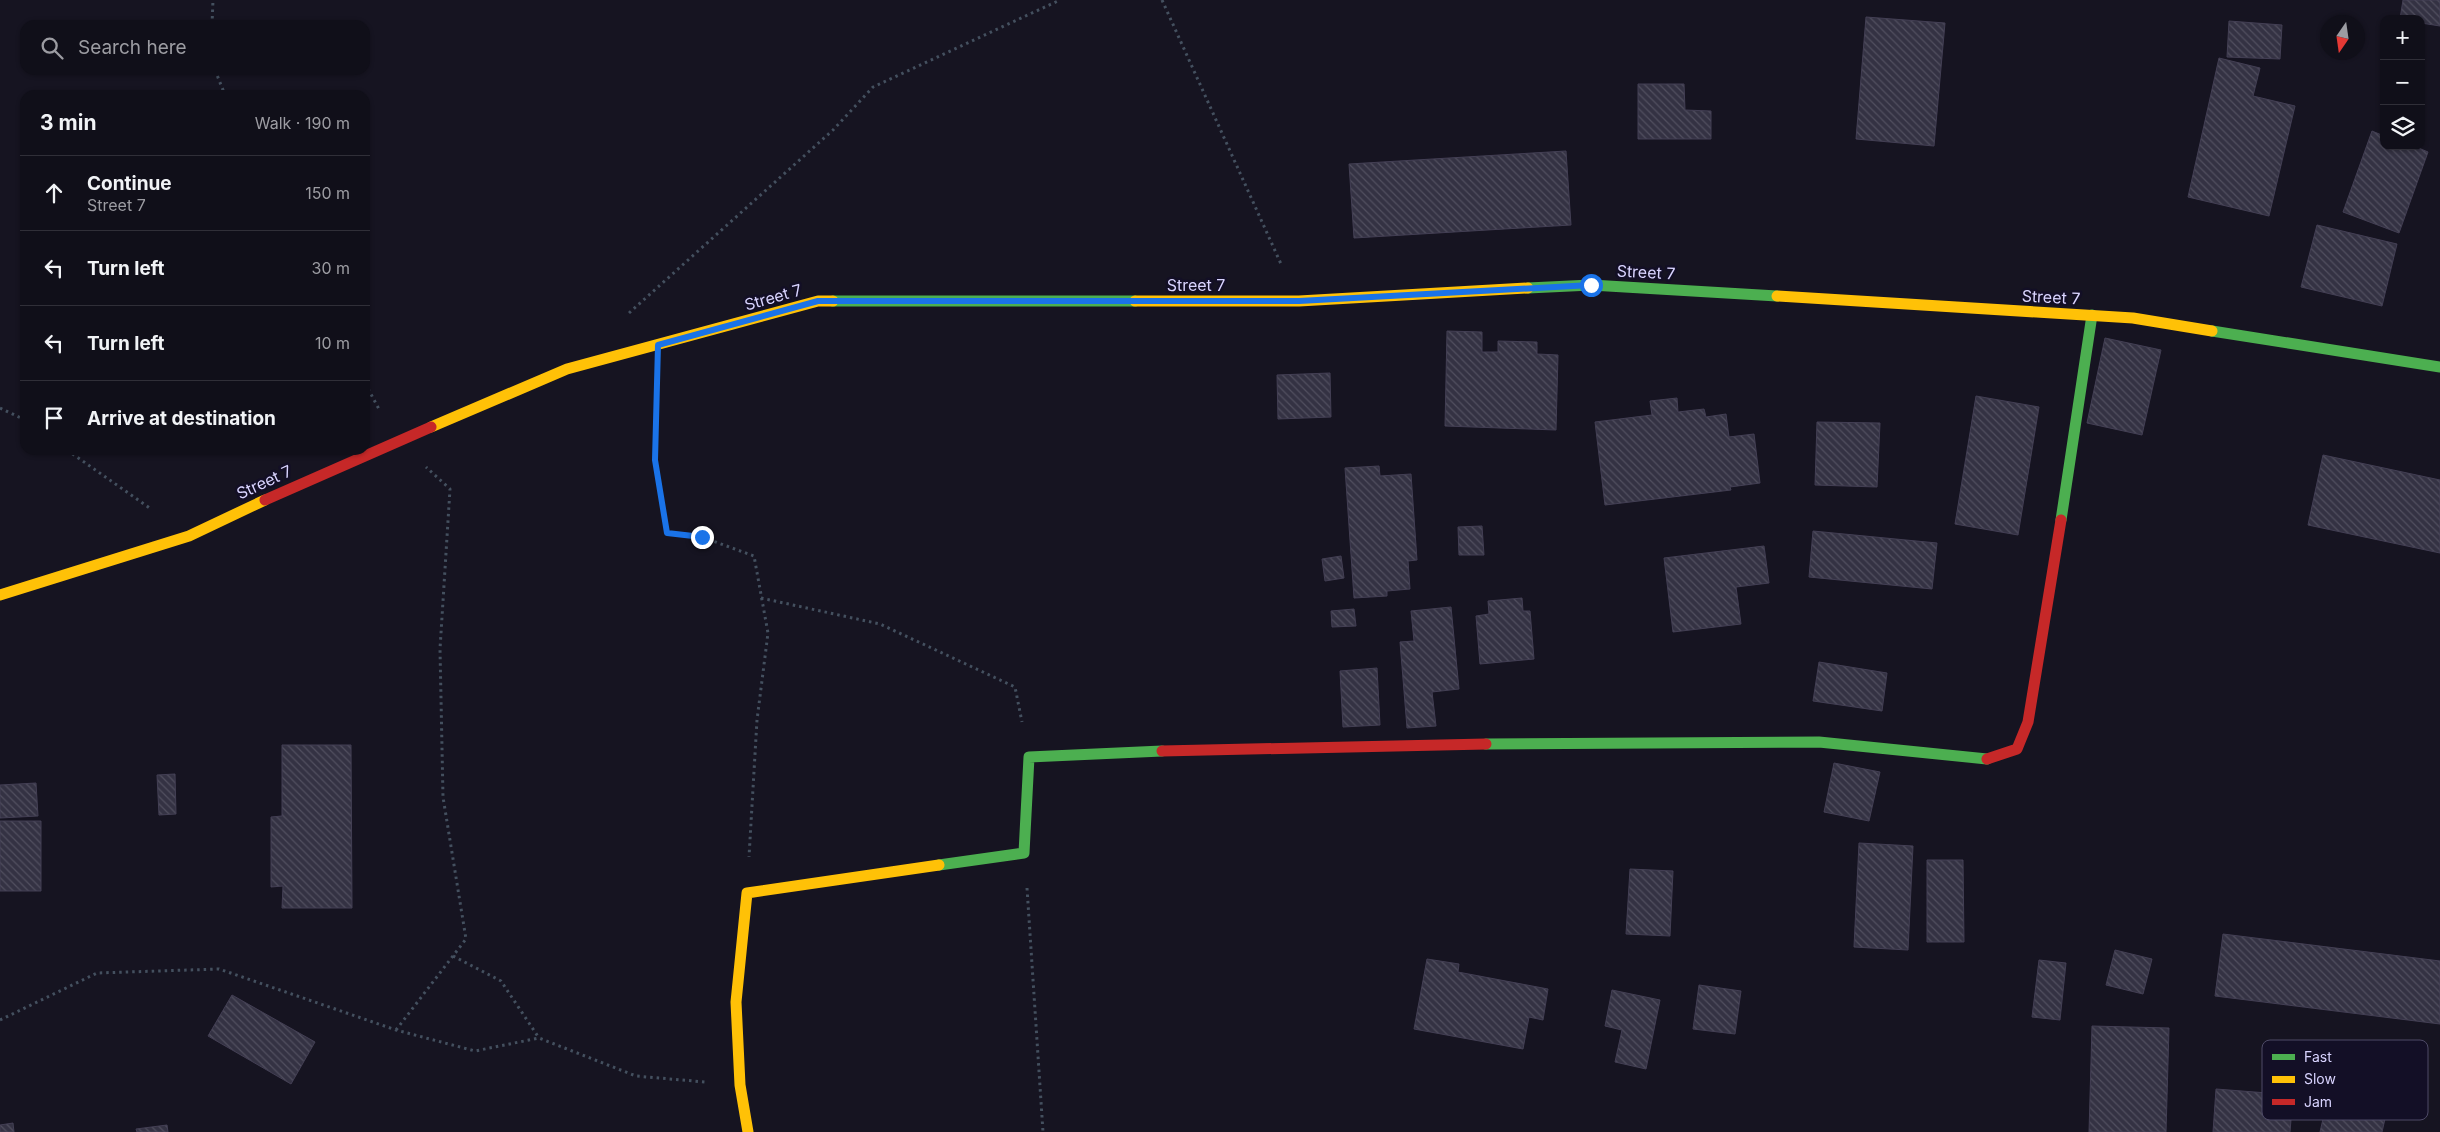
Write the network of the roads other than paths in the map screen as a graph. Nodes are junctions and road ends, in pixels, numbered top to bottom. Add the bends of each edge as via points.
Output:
1 (2092, 315) junction
2 (2440, 367) edge
3 (370, 453) edge
4 (366, 455) edge
5 (0, 595) edge
6 (748, 1132) edge

1 - 2 street, Street 7 via 2133,318
1 - 3 street, Street 7 via 1591,285 1299,301 818,301 567,369
1 - 6 street via 2028,722 2016,749 1986,760 1819,742 1477,744 1029,757 1024,853 746,893 736,1002 740,1085
4 - 5 street, Street 7 via 189,536

